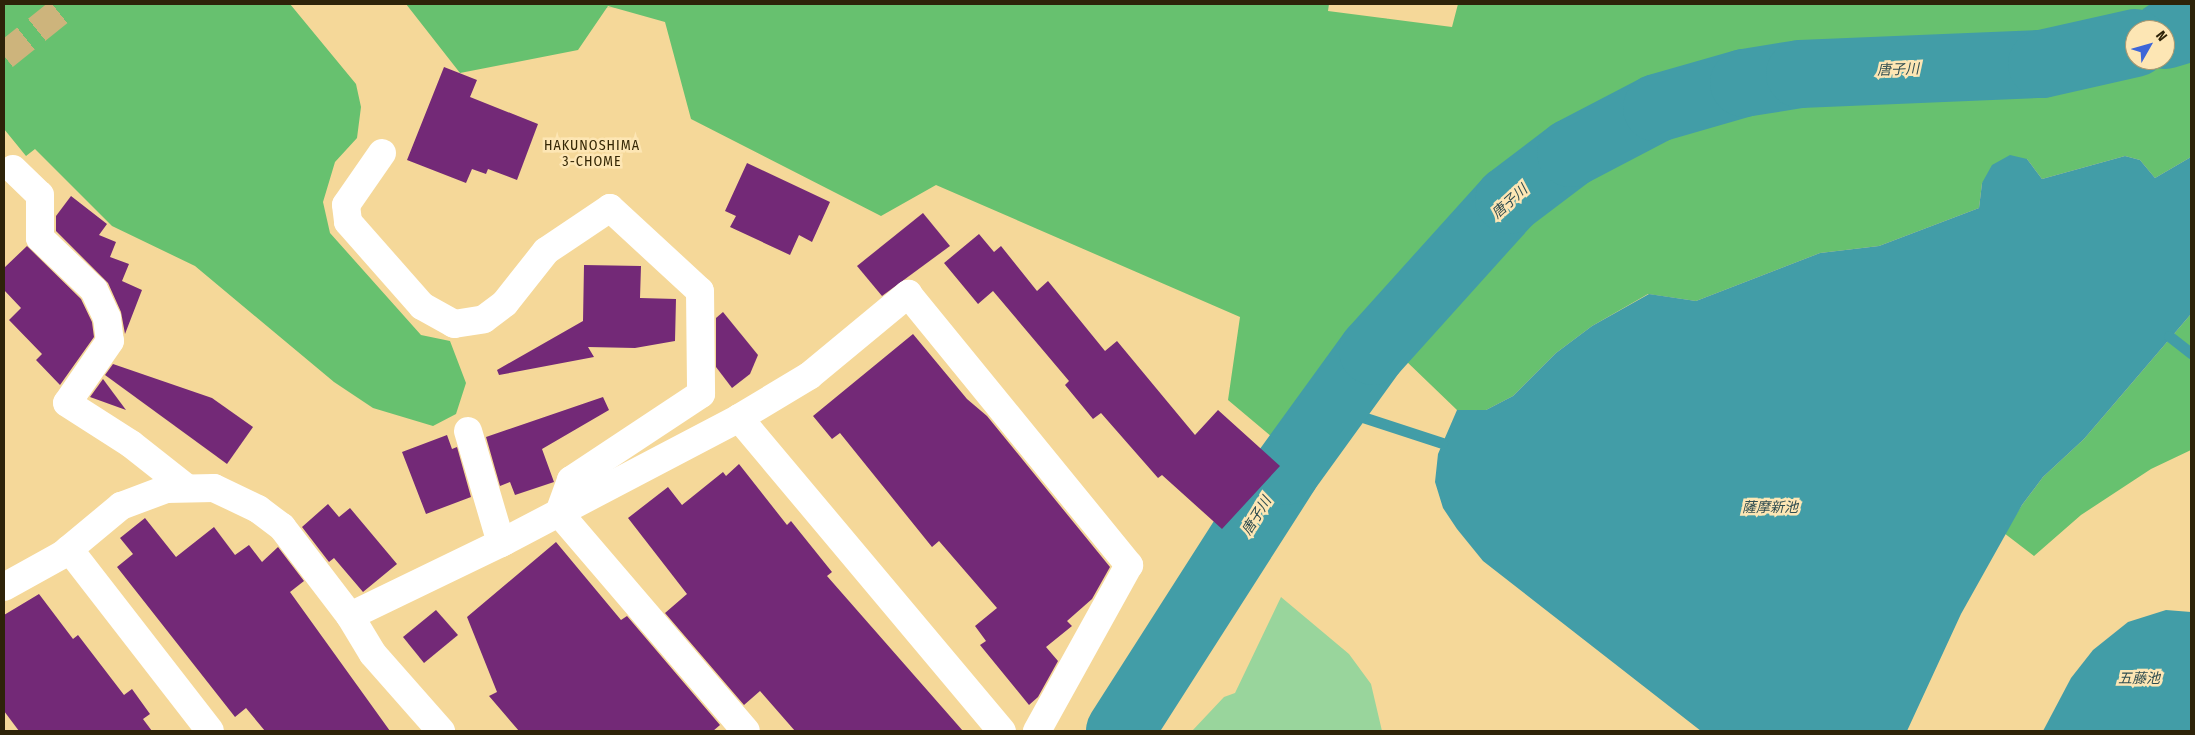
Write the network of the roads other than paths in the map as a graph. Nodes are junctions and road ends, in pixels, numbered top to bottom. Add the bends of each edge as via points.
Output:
1 (382, 153) dead end
2 (13, 169) dead end
3 (739, 418) junction
4 (468, 431) dead end
5 (187, 488) junction
6 (559, 513) junction
7 (501, 543) junction
8 (69, 549) junction
9 (4, 587) edge
10 (350, 616) junction
11 (210, 731) edge
12 (441, 731) edge
13 (746, 731) edge
14 (1002, 731) edge
15 (1037, 731) edge

1 - 6 street via 346,206 348,222 422,306 454,324 484,319 505,302 546,251 610,208 700,290 701,394 572,480
2 - 5 street via 40,195 40,238 94,290 107,318 110,341 67,403 131,444
3 - 6 street
3 - 14 street
3 - 15 street via 808,376 908,294 1129,565
4 - 7 street
5 - 8 street via 166,489 121,506
5 - 10 street via 214,488 258,509 282,527
6 - 7 street
6 - 13 street
7 - 10 street
8 - 9 street
8 - 11 street
10 - 12 street via 373,654

